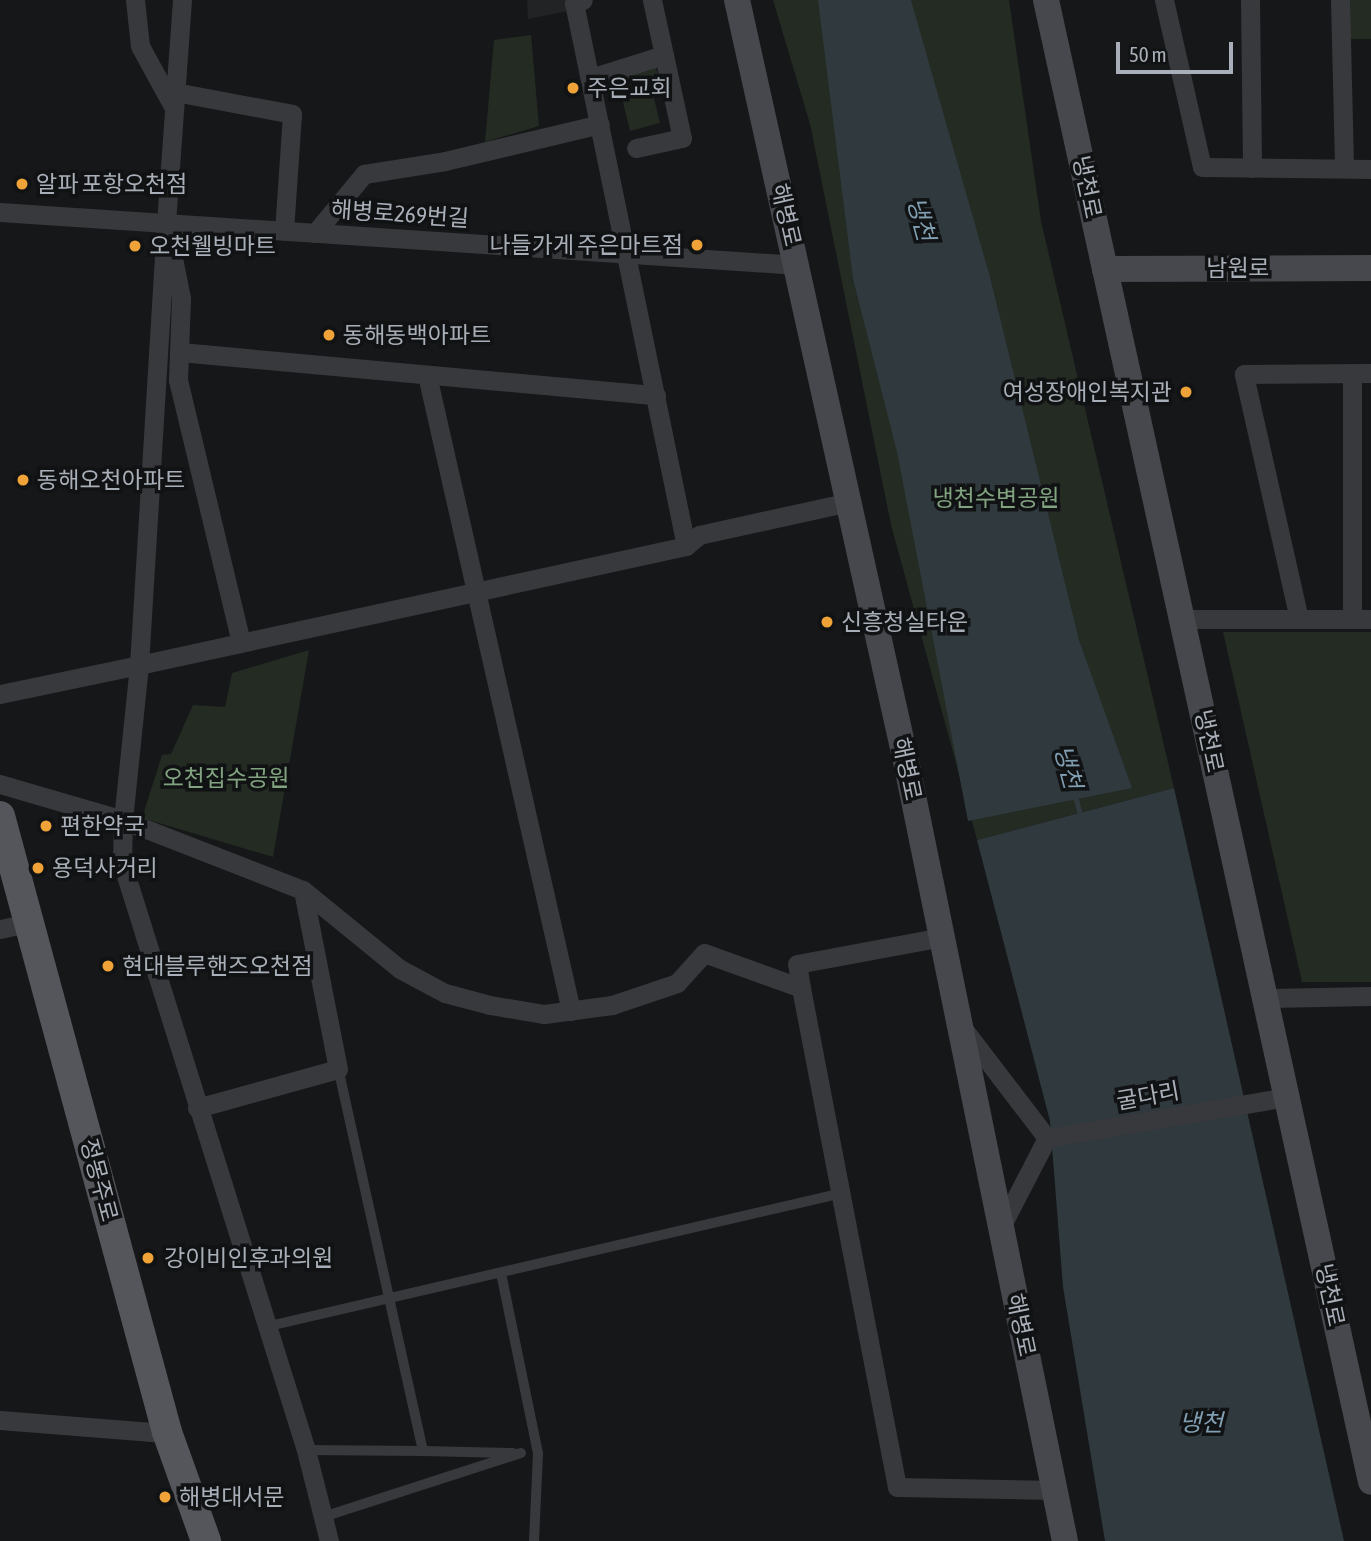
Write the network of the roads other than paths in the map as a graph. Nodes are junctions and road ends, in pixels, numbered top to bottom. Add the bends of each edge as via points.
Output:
1 (135, 0) edge
2 (182, 0) edge
3 (583, 0) edge
4 (652, 0) edge
5 (737, 0) edge
6 (1046, 0) edge
7 (1164, 0) edge
8 (1250, 0) edge
9 (1340, 0) edge
10 (664, 55) junction
11 (590, 78) junction
12 (175, 100) junction
13 (600, 124) junction
14 (636, 148) dead end
15 (1252, 168) junction
16 (1344, 168) junction
17 (1371, 169) edge
18 (0, 212) edge
19 (166, 223) junction
20 (284, 231) junction
21 (315, 233) junction
22 (628, 254) junction
23 (797, 265) junction
24 (1371, 268) edge
25 (1105, 269) junction
26 (180, 352) junction
27 (1361, 373) edge
28 (427, 374) junction
29 (656, 395) junction
30 (849, 502) junction
31 (686, 546) junction
32 (475, 592) junction
33 (1182, 619) junction
34 (1299, 619) junction
35 (1361, 619) edge
36 (242, 643) junction
37 (139, 665) junction
38 (0, 694) edge
39 (0, 784) edge
40 (0, 816) edge
41 (123, 820) junction
42 (303, 890) junction
43 (29, 923) junction
44 (0, 929) edge
45 (942, 937) junction
46 (801, 988) junction
47 (1371, 996) edge
48 (1265, 998) junction
49 (571, 1010) junction
50 (959, 1023) junction
51 (338, 1069) junction
52 (1287, 1097) junction
53 (197, 1108) junction
54 (1049, 1138) junction
55 (838, 1194) junction
56 (1001, 1227) junction
57 (501, 1273) junction
58 (386, 1297) junction
59 (265, 1328) junction
60 (0, 1420) edge
61 (167, 1433) junction
62 (306, 1450) junction
63 (423, 1451) junction
64 (521, 1453) junction
65 (538, 1453) junction
66 (1371, 1482) edge
67 (1055, 1490) junction
68 (323, 1517) junction
69 (206, 1541) edge
70 (329, 1541) edge
71 (534, 1541) edge
72 (1065, 1541) edge

1 - 12 street via 140,46
2 - 12 street
3 - 11 street via 574,3
4 - 10 street
5 - 23 main road, 해병로
6 - 25 main road, 냉천로
7 - 15 street via 1202,167
8 - 15 street
9 - 16 street
10 - 11 street
10 - 14 street via 682,138
11 - 13 street
12 - 19 street
12 - 20 street via 292,114
13 - 21 street via 445,161 364,174
13 - 22 street
15 - 16 street
16 - 17 street
18 - 19 street, 해병로269번길
19 - 20 street, 해병로269번길
19 - 26 street via 181,298
19 - 37 street
20 - 21 street, 해병로269번길
21 - 22 street, 해병로269번길
22 - 23 street, 해병로269번길
22 - 29 street
23 - 30 main road, 해병로
24 - 25 main road, 남원로
25 - 33 main road, 냉천로
26 - 28 street
26 - 36 street via 178,380
27 - 34 street via 1244,374
27 - 35 street
28 - 29 street
28 - 32 street
29 - 31 street
30 - 31 street via 699,535
30 - 45 main road, 해병로
31 - 32 street
32 - 36 street
32 - 49 street
33 - 34 street
33 - 48 main road, 냉천로
34 - 35 street
36 - 37 street
37 - 38 street
37 - 41 street
39 - 41 street
40 - 43 main road, 정몽주로
41 - 42 street
41 - 53 street via 122,863
42 - 49 street via 371,950 445,993 544,1014
42 - 51 street
43 - 44 street
43 - 61 main road, 정몽주로
45 - 46 street via 797,964
45 - 50 main road, 해병로
46 - 49 street via 704,953 677,983 612,1005
46 - 55 street
47 - 48 street
48 - 52 main road, 냉천로
50 - 54 street
50 - 56 main road, 해병로
51 - 53 street
51 - 58 lane
52 - 54 street, 굴다리
52 - 66 main road, 냉천로
53 - 59 street
54 - 56 street
55 - 57 lane
55 - 67 street via 897,1487
56 - 67 main road, 해병로
57 - 58 lane
57 - 65 lane
58 - 59 lane
58 - 63 lane
59 - 62 street
60 - 61 street
61 - 69 main road, 정몽주로
62 - 63 lane
62 - 68 street
63 - 64 lane
64 - 65 lane
64 - 68 lane
65 - 71 lane
67 - 72 main road, 해병로
68 - 70 street

